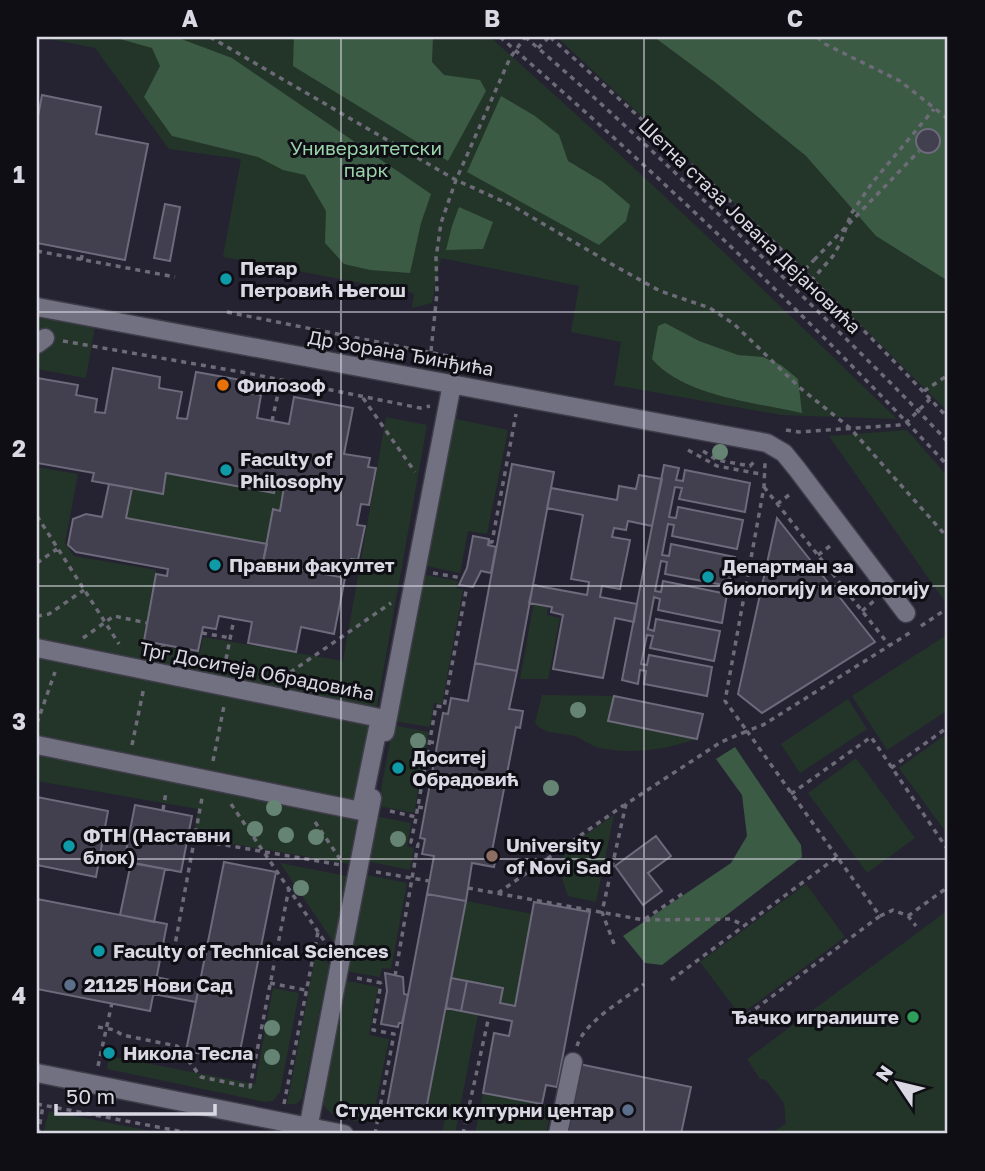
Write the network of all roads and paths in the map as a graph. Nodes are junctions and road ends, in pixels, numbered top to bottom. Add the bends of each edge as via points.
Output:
1 (210, 37) edge
2 (500, 37) edge
3 (525, 37) edge
4 (549, 37) edge
5 (817, 37) edge
6 (538, 48) junction
7 (515, 49) junction
8 (934, 108) junction
9 (948, 119) edge
10 (919, 151) dead end
11 (456, 180) junction
12 (37, 251) edge
13 (83, 252) dead end
14 (81, 260) junction
15 (802, 272) junction
16 (175, 277) dead end
17 (811, 281) junction
18 (791, 285) junction
19 (37, 307) edge
20 (227, 312) dead end
21 (41, 341) edge
22 (431, 351) junction
23 (458, 358) dead end
24 (948, 375) edge
25 (281, 380) junction
26 (452, 384) junction
27 (923, 392) junction
28 (362, 396) junction
29 (519, 396) junction
30 (930, 399) junction
31 (449, 403) junction
32 (918, 410) junction
33 (948, 418) edge
34 (272, 421) dead end
35 (907, 422) junction
36 (850, 428) junction
37 (782, 430) dead end
38 (948, 442) edge
39 (762, 447) junction
40 (677, 448) dead end
41 (755, 463) dead end
42 (948, 466) edge
43 (766, 475) junction
44 (764, 487) junction
45 (431, 494) junction
46 (37, 516) edge
47 (948, 538) edge
48 (489, 542) dead end
49 (57, 549) junction
50 (37, 563) edge
51 (416, 570) junction
52 (463, 578) dead end
53 (467, 586) dead end
54 (412, 589) junction
55 (83, 590) junction
56 (948, 608) edge
57 (905, 613) dead end
58 (37, 616) edge
59 (234, 619) dead end
60 (105, 623) junction
61 (147, 623) dead end
62 (202, 633) dead end
63 (230, 638) junction
64 (890, 646) junction
65 (37, 648) edge
66 (61, 653) junction
67 (141, 669) junction
68 (225, 686) junction
69 (260, 693) junction
70 (383, 721) junction
71 (37, 723) edge
72 (948, 727) edge
73 (747, 731) junction
74 (429, 742) junction
75 (438, 743) dead end
76 (37, 745) edge
77 (128, 764) junction
78 (891, 768) junction
79 (207, 779) junction
80 (791, 793) junction
81 (299, 798) junction
82 (626, 804) junction
83 (232, 805) dead end
84 (366, 807) junction
85 (418, 807) junction
86 (425, 808) dead end
87 (416, 817) junction
88 (196, 840) junction
89 (948, 850) edge
90 (264, 851) junction
91 (837, 857) junction
92 (320, 862) dead end
93 (345, 866) dead end
94 (948, 887) edge
95 (289, 888) junction
96 (468, 888) dead end
97 (498, 894) junction
98 (682, 894) dead end
99 (602, 912) junction
100 (880, 916) junction
101 (908, 916) junction
102 (644, 920) junction
103 (745, 926) junction
104 (916, 926) dead end
105 (614, 944) dead end
106 (172, 961) dead end
107 (337, 974) junction
108 (394, 976) dead end
109 (671, 980) dead end
110 (270, 983) junction
111 (644, 984) dead end
112 (305, 990) junction
113 (112, 1003) dead end
114 (489, 1017) dead end
115 (743, 1018) dead end
116 (98, 1027) dead end
117 (106, 1028) junction
118 (573, 1062) joint
119 (97, 1069) dead end
120 (37, 1073) edge
121 (37, 1104) edge
122 (43, 1106) junction
123 (283, 1108) dead end
124 (307, 1131) edge
125 (38, 1134) edge
126 (192, 1134) edge
127 (344, 1134) edge
128 (375, 1134) edge
129 (463, 1134) edge
130 (558, 1134) edge

1 - 11 path
2 - 7 path
3 - 6 path, Шетна стаза Јована Дејановића
3 - 7 path
4 - 6 path
4 - 15 path
5 - 8 path via 900,81
6 - 18 path, Шетна стаза Јована Дејановића
7 - 11 path
7 - 35 path via 724,241
8 - 9 path
8 - 17 path via 872,183 851,214 833,257
10 - 15 path, bridge
11 - 22 path via 441,223
11 - 36 path via 511,205 660,290 710,308
12 - 14 path
13 - 14 path
14 - 16 path
15 - 17 path
15 - 18 path
17 - 27 path
18 - 32 path, Шетна стаза Јована Дејановића
19 - 26 street, Др Зорана Ђинђића
20 - 22 path
21 - 25 path
22 - 23 path
24 - 27 path
25 - 28 path
25 - 34 path
26 - 29 street, Др Зорана Ђинђића
26 - 31 street
27 - 30 path
28 - 31 path via 420,408
28 - 45 path
29 - 39 street, Др Зорана Ђинђића
29 - 48 path
30 - 32 path
30 - 33 path
31 - 45 street
32 - 35 path
32 - 38 path, Шетна стаза Јована Дејановића
35 - 36 path
35 - 42 path
36 - 37 path
36 - 47 path
39 - 43 path
39 - 57 street via 775,448 790,461
40 - 43 path via 690,450 717,467
41 - 43 path
43 - 44 path
44 - 64 path
44 - 73 path via 725,701
45 - 51 street
46 - 49 path
49 - 50 path
49 - 55 path
51 - 52 path
51 - 54 street
53 - 74 path via 444,707 436,706
54 - 69 path
54 - 70 street
55 - 58 path via 49,614
55 - 60 path
56 - 64 path
59 - 63 path
60 - 61 path via 114,616
60 - 66 path
60 - 67 path
62 - 63 path
63 - 68 path
64 - 73 path
65 - 66 street, Трг Доситеја Обрадовића
66 - 67 street, Трг Доситеја Обрадовића
66 - 71 path
67 - 68 street, Трг Доситеја Обрадовића
67 - 77 path
68 - 69 street, Трг Доситеја Обрадовића
68 - 79 path
69 - 70 street, Трг Доситеја Обрадовића
70 - 84 street
72 - 78 path
73 - 80 path
73 - 82 path via 721,742
74 - 75 path
74 - 85 path
76 - 77 street
77 - 79 street
78 - 80 path via 870,737
78 - 89 path
79 - 81 street
79 - 88 path
80 - 91 path
81 - 84 street via 361,811
81 - 93 path
82 - 97 path
82 - 99 path
83 - 90 path
84 - 87 path
84 - 107 street
85 - 86 path
85 - 87 path
87 - 108 path via 411,842 418,844
88 - 90 path
88 - 106 path
90 - 92 path
90 - 95 path
91 - 100 path
91 - 103 path
94 - 101 path
95 - 110 path
95 - 112 path via 316,929
96 - 97 path
97 - 99 path
98 - 102 path
99 - 102 path
99 - 105 path
100 - 101 path via 892,910
100 - 115 path
101 - 104 path
102 - 103 path via 732,919
103 - 109 path
107 - 124 street
107 - 128 path via 384,983 373,1030 394,1034
110 - 112 path
110 - 117 path via 250,1087 201,1080 177,1046
111 - 118 path via 589,1026 579,1038
112 - 123 path
113 - 117 path
114 - 129 path
116 - 117 path
117 - 119 path
118 - 130 street
120 - 124 street
121 - 122 path
122 - 125 path
122 - 126 path
124 - 127 street

